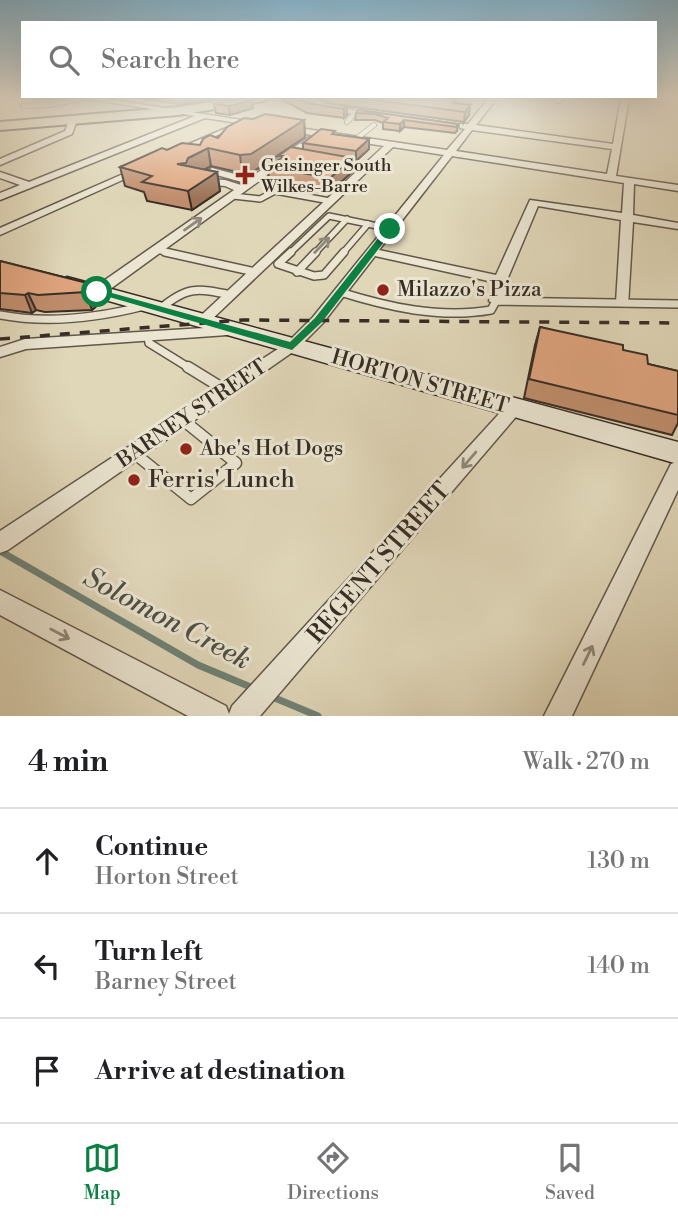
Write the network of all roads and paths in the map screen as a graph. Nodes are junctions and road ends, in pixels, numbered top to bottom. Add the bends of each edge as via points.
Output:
1 (69, 131) edge
2 (165, 131) edge
3 (227, 131) edge
4 (309, 131) edge
5 (366, 131) edge
6 (461, 131) edge
7 (503, 131) edge
8 (619, 131) edge
9 (320, 133) junction
10 (356, 139) junction
11 (391, 144) junction
12 (616, 147) junction
13 (450, 153) junction
14 (288, 155) junction
15 (176, 156) edge
16 (301, 157) edge
17 (0, 162) edge
18 (150, 165) edge
19 (0, 175) edge
20 (611, 177) junction
21 (257, 178) junction
22 (629, 180) junction
23 (28, 185) junction
24 (678, 188) edge
25 (237, 193) junction
26 (0, 197) edge
27 (330, 201) junction
28 (629, 218) junction
29 (347, 219) junction
30 (368, 223) junction
31 (678, 226) edge
32 (391, 227) junction
33 (0, 232) edge
34 (157, 250) junction
35 (371, 252) junction
36 (255, 272) junction
37 (297, 272) junction
38 (49, 278) edge
39 (500, 281) junction
40 (97, 292) junction
41 (340, 292) junction
42 (231, 295) junction
43 (496, 301) junction
44 (623, 303) junction
45 (678, 304) edge
46 (154, 308) junction
47 (0, 315) edge
48 (202, 321) junction
49 (237, 331) junction
50 (148, 337) junction
51 (292, 346) junction
52 (0, 352) edge
53 (227, 391) junction
54 (514, 408) junction
55 (183, 420) junction
56 (134, 453) junction
57 (678, 453) edge
58 (678, 469) edge
59 (4, 540) edge
60 (0, 602) edge
61 (244, 714) edge
62 (216, 716) edge
63 (558, 716) edge

1 - 17 street
2 - 23 street
3 - 15 street
4 - 9 street
5 - 10 lane
6 - 13 street, BARNEY STREET
7 - 12 street
8 - 12 street
9 - 10 street
9 - 14 street
10 - 11 street
11 - 13 street
11 - 27 street via 358,167
12 - 20 street
13 - 20 street
13 - 32 street, BARNEY STREET
14 - 16 street
14 - 21 street
18 - 33 street
19 - 23 street
20 - 22 street
21 - 25 street
21 - 25 street via 212,171 195,181 234,184
22 - 24 street
22 - 28 street
23 - 26 street
25 - 27 lane via 260,199 275,191
34 -> 25 street
27 - 36 street
28 - 31 street
28 - 39 street via 534,202
28 - 44 street
29 - 30 lane
37 -> 29 lane
29 - 37 lane via 328,216 278,264
30 - 32 lane
30 - 37 lane via 324,275
32 - 35 street, BARNEY STREET
34 - 36 lane
34 - 40 street
35 - 39 street
35 - 41 street, BARNEY STREET
36 - 42 street
38 - 40 main road, HORTON STREET
39 - 43 street
40 - 46 main road, HORTON STREET
41 - 43 lane via 405,309 473,313 491,310
41 - 51 street, BARNEY STREET
42 - 46 lane via 186,289
42 - 48 street
43 - 44 lane
44 - 45 lane
46 - 47 lane via 79,317
46 - 48 main road, HORTON STREET
48 - 49 main road, HORTON STREET
49 - 50 street
49 - 51 main road, HORTON STREET
50 - 52 street via 25,344
50 - 53 lane via 149,343
51 - 53 street, BARNEY STREET
51 - 54 main road, HORTON STREET
53 - 55 street, BARNEY STREET
54 - 57 main road, HORTON STREET
54 -> 61 street, REGENT STREET
55 - 56 street, BARNEY STREET
55 - 56 lane via 236,463 191,499
56 - 59 street, BARNEY STREET
63 -> 58 street
60 -> 62 street

